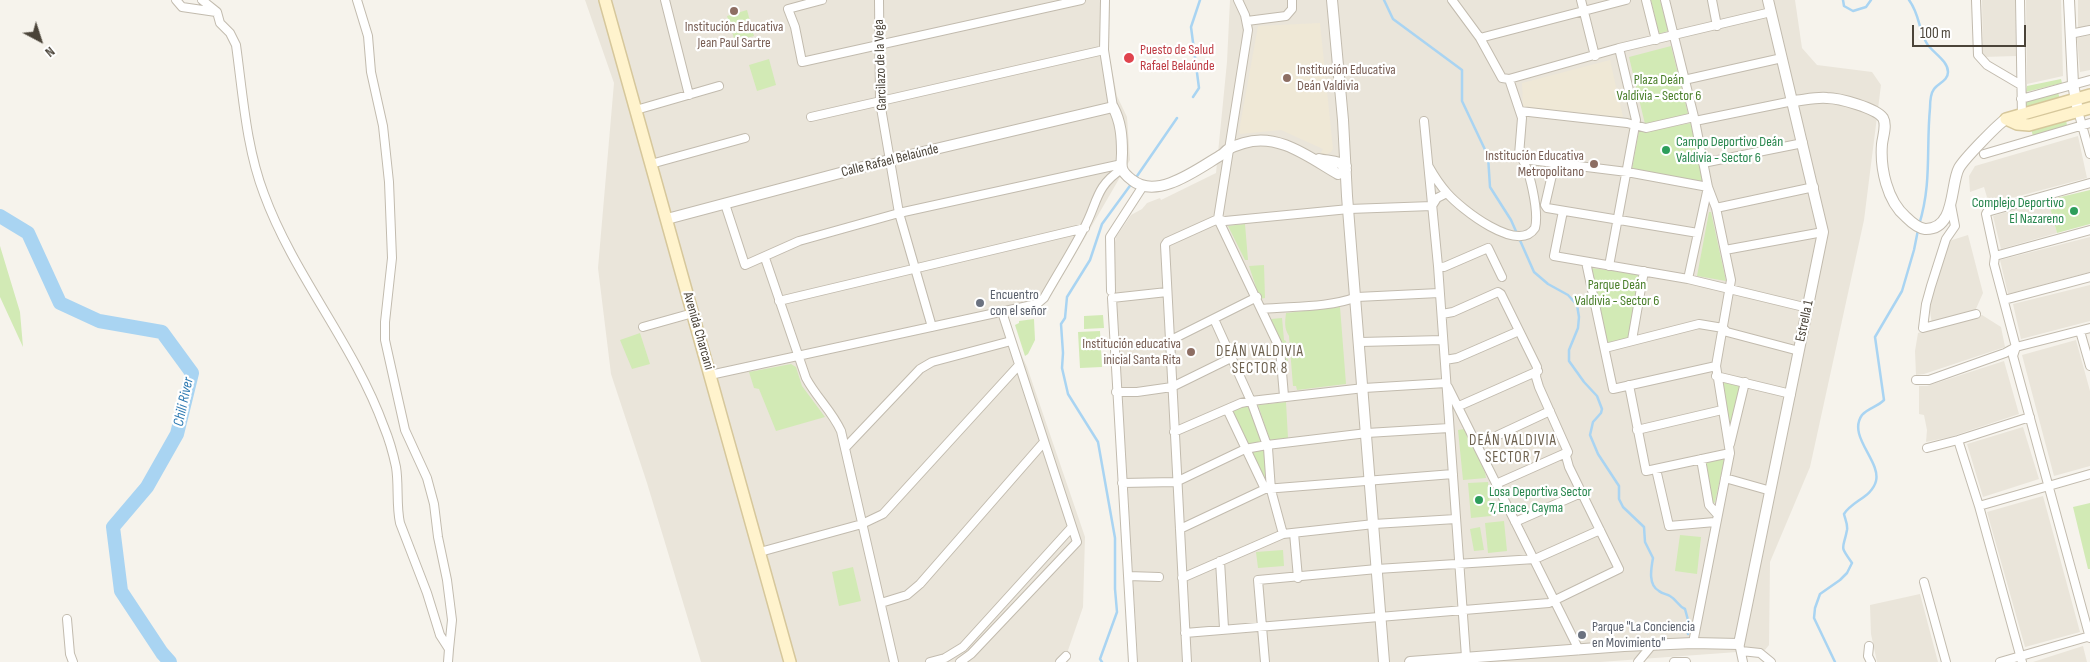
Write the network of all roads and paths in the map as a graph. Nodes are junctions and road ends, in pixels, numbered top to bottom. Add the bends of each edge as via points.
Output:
1 (176, 0) edge
2 (202, 0) edge
3 (356, 0) edge
4 (605, 0) edge
5 (665, 0) edge
6 (822, 0) edge
7 (879, 0) edge
8 (1081, 0) edge
9 (1105, 0) edge
10 (1238, 0) edge
11 (1292, 0) edge
12 (1332, 0) edge
13 (1452, 0) edge
14 (1582, 0) edge
15 (1626, 0) edge
16 (1646, 0) edge
17 (1664, 0) edge
18 (1712, 0) edge
19 (1768, 0) edge
20 (1976, 0) edge
21 (2020, 0) edge
22 (2069, 0) edge
23 (1584, 11) junction
24 (217, 12) junction
25 (1771, 12) junction
26 (1247, 20) junction
27 (1717, 26) junction
28 (2090, 30) edge
29 (2070, 34) junction
30 (1673, 36) junction
31 (1480, 38) junction
32 (1656, 40) junction
33 (880, 44) junction
34 (1618, 48) junction
35 (1104, 50) junction
36 (1595, 56) junction
37 (1782, 58) junction
38 (1509, 79) junction
39 (1684, 80) junction
40 (2090, 80) edge
41 (2021, 84) junction
42 (2073, 84) junction
43 (720, 86) dead end
44 (689, 95) junction
45 (2090, 96) edge
46 (2021, 99) junction
47 (1793, 101) junction
48 (880, 102) junction
49 (2077, 105) junction
50 (1113, 108) junction
51 (2090, 108) edge
52 (636, 110) junction
53 (1520, 111) junction
54 (811, 117) dead end
55 (1694, 119) junction
56 (2006, 119) joint
57 (2023, 120) junction
58 (1424, 121) dead end
59 (2086, 123) edge
60 (1636, 126) junction
61 (745, 138) dead end
62 (1803, 143) junction
63 (1345, 146) junction
64 (1229, 148) junction
65 (1984, 154) dead end
66 (2090, 154) edge
67 (1522, 159) junction
68 (889, 160) junction
69 (1555, 162) junction
70 (1427, 163) junction
71 (1703, 163) junction
72 (652, 164) junction
73 (1333, 167) junction
74 (1346, 168) junction
75 (1627, 172) junction
76 (1130, 176) junction
77 (2090, 183) edge
78 (1708, 187) junction
79 (1814, 188) junction
80 (1447, 193) junction
81 (1347, 196) junction
82 (725, 204) junction
83 (1951, 205) junction
84 (1432, 206) junction
85 (1716, 208) junction
86 (1350, 209) junction
87 (1563, 211) junction
88 (899, 213) junction
89 (1618, 218) junction
90 (667, 219) junction
91 (1218, 219) junction
92 (1085, 228) junction
93 (2090, 230) edge
94 (1823, 232) junction
95 (1698, 233) junction
96 (1725, 250) junction
97 (1995, 256) junction
98 (765, 258) junction
99 (1586, 262) junction
100 (1438, 266) junction
101 (1609, 266) junction
102 (914, 269) junction
103 (1644, 271) junction
104 (1502, 277) dead end
105 (2090, 277) edge
106 (1688, 279) junction
107 (1731, 288) junction
108 (1111, 291) dead end
109 (1167, 292) junction
110 (1439, 293) junction
111 (1357, 297) junction
112 (1257, 298) junction
113 (2004, 300) junction
114 (779, 301) junction
115 (1262, 308) junction
116 (1808, 308) junction
117 (1002, 312) junction
118 (693, 313) junction
119 (1442, 314) junction
120 (1976, 314) dead end
121 (1214, 319) junction
122 (643, 326) dead end
123 (932, 327) junction
124 (1723, 328) junction
125 (2090, 328) edge
126 (1519, 331) junction
127 (2080, 331) junction
128 (1443, 340) junction
129 (1632, 340) junction
130 (1011, 341) junction
131 (1168, 341) junction
132 (1360, 342) junction
133 (2016, 347) junction
134 (1605, 348) junction
135 (1799, 351) junction
136 (797, 356) junction
137 (1231, 358) junction
138 (1445, 360) junction
139 (1019, 365) junction
140 (1716, 366) junction
141 (2090, 366) edge
142 (1538, 371) junction
143 (710, 375) junction
144 (1716, 376) junction
145 (1916, 380) dead end
146 (1745, 382) junction
147 (1446, 383) junction
148 (1629, 385) junction
149 (1172, 387) junction
150 (1364, 388) junction
151 (1116, 392) junction
152 (1791, 394) junction
153 (1284, 396) junction
154 (1251, 401) junction
155 (1459, 406) junction
156 (1227, 409) junction
157 (1722, 410) junction
158 (1550, 411) junction
159 (2030, 417) junction
160 (1449, 428) junction
161 (1637, 430) junction
162 (1174, 432) junction
163 (1367, 433) junction
164 (1958, 440) junction
165 (1044, 442) junction
166 (1477, 444) junction
167 (1267, 445) junction
168 (845, 448) junction
169 (1927, 448) dead end
170 (1245, 449) junction
171 (1730, 450) junction
172 (1568, 452) junction
173 (1701, 459) junction
174 (1656, 470) junction
175 (1453, 474) junction
176 (2090, 474) edge
177 (1725, 478) junction
178 (1370, 479) junction
179 (1176, 482) junction
180 (1122, 483) junction
181 (1496, 484) junction
182 (2049, 484) junction
183 (1268, 490) junction
184 (1771, 490) junction
185 (1581, 493) junction
186 (1979, 506) junction
187 (1716, 518) junction
188 (1456, 519) junction
189 (1515, 522) junction
190 (862, 524) junction
191 (1374, 524) junction
192 (1072, 527) junction
193 (1180, 529) junction
194 (1600, 530) junction
195 (1294, 533) junction
196 (1284, 534) junction
197 (760, 552) junction
198 (1535, 559) junction
199 (1220, 561) junction
200 (1460, 563) junction
201 (1377, 569) junction
202 (1128, 576) junction
203 (1159, 577) dead end
204 (1182, 578) junction
205 (1298, 578) junction
206 (1924, 582) dead end
207 (1555, 600) junction
208 (881, 603) junction
209 (1463, 609) junction
210 (1381, 615) junction
211 (66, 619) dead end
212 (1262, 625) junction
213 (1224, 628) junction
214 (1185, 632) junction
215 (2090, 637) edge
216 (1692, 643) junction
217 (1652, 645) junction
218 (1869, 646) dead end
219 (1740, 647) junction
220 (449, 649) junction
221 (1579, 650) junction
222 (1465, 659) edge
223 (2021, 659) edge
224 (73, 662) edge
225 (448, 662) edge
226 (790, 662) edge
227 (894, 662) edge
228 (930, 662) edge
229 (960, 662) edge
230 (1132, 662) edge
231 (1186, 662) edge
232 (1265, 662) edge
233 (1384, 662) edge
234 (1410, 662) edge
235 (1638, 662) edge
236 (1674, 662) edge
237 (1686, 662) edge
238 (1743, 662) edge
239 (1771, 662) edge
240 (1871, 662) edge
241 (1946, 662) edge
242 (2000, 662) edge

1 - 24 street via 182,7
2 - 24 street
3 - 220 street via 368,36 389,182 392,258 386,340 405,430 434,504 450,601 452,632
4 - 52 main road, Avenida Charcani
5 - 44 street
6 - 33 street via 788,9 802,62
7 - 33 street, Garcilazo de la Vega
8 - 33 street
9 - 35 street
10 - 26 street
11 - 26 street via 1292,9 1286,16
12 - 63 street
13 - 31 street
14 - 23 street
15 - 23 street
16 - 32 street
17 - 30 street
18 - 27 street
19 - 25 street, Estrella 1
20 - 41 street via 1978,55 1987,65
21 - 41 street
22 - 29 street
23 - 31 street
23 - 36 street
24 - 220 street via 220,23 236,45 250,146 264,196 345,345 384,426 396,467 400,523 440,635
25 - 27 street
25 - 37 street, Estrella 1
26 - 64 street
27 - 30 street
28 - 29 street
29 - 42 street
30 - 32 street
30 - 39 street
31 - 38 street via 1502,78
32 - 34 street
33 - 48 street, Garcilazo de la Vega
34 - 36 street
34 - 60 street
35 - 48 street
35 - 50 street
36 - 38 street
37 - 39 street
37 - 47 street, Estrella 1
38 - 53 street
39 - 55 street
40 - 42 street
41 - 46 street
42 - 46 street
42 - 49 street
43 - 44 street
44 - 52 street
45 - 49 main road
46 - 57 street
47 - 55 street
47 - 62 street, Estrella 1
47 - 83 street via 1828,98 1862,106 1884,120 1882,146 1891,198 1918,227 1926,229 1941,222
48 - 54 street
48 - 68 street, Garcilazo de la Vega
49 - 51 main road
49 - 57 main road
49 - 59 street
50 - 68 street, Calle Rafael Belaúnde
50 - 76 street via 1118,116
52 - 72 main road, Avenida Charcani
53 - 60 street
53 - 67 street via 1518,153
55 - 60 street via 1646,128
55 - 71 street
56 - 57 main road
56 - 83 street via 1958,168
58 - 70 street
59 - 65 street
59 - 66 street
60 - 75 street
61 - 72 street
62 - 71 street
62 - 79 street, Estrella 1
63 - 73 street
63 - 74 street
64 - 73 street via 1252,141 1278,142
64 - 76 street via 1175,182 1162,186
64 - 91 street
67 - 69 street
67 - 80 street via 1532,186 1536,215 1535,228 1526,236 1506,233 1475,218
68 - 82 street, Calle Rafael Belaúnde
68 - 88 street, Garcilazo de la Vega
69 - 75 street
69 - 87 street via 1546,205
70 - 80 street
70 - 84 street
71 - 78 street
72 - 90 main road, Avenida Charcani
73 - 74 street via 1338,174
73 - 81 street
74 - 81 street
75 - 78 street
75 - 89 street
76 - 88 street
76 - 92 street via 1107,180
76 - 108 street via 1110,238
77 - 97 street via 1986,212
78 - 85 street
78 - 95 street
79 - 85 street
79 - 94 street, Estrella 1
80 - 84 street via 1437,198
81 - 86 street
82 - 90 street, Calle Rafael Belaúnde
82 - 98 street via 744,265
83 - 120 street via 1955,226 1946,239 1931,286 1923,328
84 - 86 street
84 - 100 street
85 - 96 street
86 - 91 street via 1225,221
86 - 111 street
87 - 89 street
87 - 99 street via 1554,256
88 - 98 street via 799,241
88 - 102 street, Garcilazo de la Vega
89 - 95 street
89 - 101 street
90 - 118 main road, Avenida Charcani
91 - 109 street via 1167,242
91 - 112 street
92 - 102 street
92 - 117 street via 1044,298 1037,304
93 - 97 street
94 - 96 street
94 - 116 street, Estrella 1
95 - 106 street
96 - 107 street
97 - 113 street via 1994,264
98 - 114 street
99 - 101 street
99 - 134 street
100 - 104 street via 1444,267 1488,248
100 - 110 street
101 - 103 street
102 - 114 street
102 - 123 street, Garcilazo de la Vega
103 - 106 street
103 - 129 street
105 - 113 street
106 - 107 street
107 - 116 street
107 - 124 street
109 - 131 street
109 - 151 street via 1112,298
110 - 111 street
110 - 119 street
111 - 115 street
111 - 132 street
112 - 115 street
112 - 121 street
113 - 133 street
114 - 136 street
115 - 153 street via 1280,349
116 - 135 street, Estrella 1
117 - 123 street
117 - 130 street
118 - 122 street
118 - 143 main road, Avenida Charcani
119 - 126 street via 1500,292
119 - 128 street
121 - 131 street
121 - 137 street
123 - 136 street
124 - 129 street via 1699,324
124 - 135 street via 1727,332
124 - 140 street
125 - 127 street
126 - 138 street via 1475,351
126 - 142 street
127 - 133 street
127 - 141 street
128 - 132 street
128 - 138 street
129 - 134 street
130 - 139 street
130 - 168 street via 932,362 920,369
131 - 149 street
132 - 150 street
133 - 145 street via 1929,380
133 - 159 street via 2012,356
134 - 148 street via 1613,389
135 - 152 street, Estrella 1
136 - 143 street
136 - 168 street via 814,393 835,418
137 - 149 street
137 - 154 street
138 - 147 street
139 - 165 street
139 - 190 street via 883,514
140 - 144 street
140 - 148 street
142 - 155 street
142 - 158 street via 1536,377
143 - 197 main road, Avenida Charcani
144 - 146 street
144 - 157 street
146 - 152 street
146 - 171 street
147 - 150 street
147 - 155 street
147 - 160 street
148 - 161 street
149 - 151 street
149 - 162 street
150 - 153 street
150 - 163 street
151 - 180 street
152 - 184 street, Estrella 1
153 - 154 street
154 - 156 street
154 - 167 street
155 - 166 street
156 - 162 street
156 - 170 street
157 - 161 street
157 - 171 street
158 - 166 street
158 - 172 street
159 - 164 street
159 - 182 street
160 - 163 street
160 - 175 street
161 - 174 street via 1646,471
162 - 179 street
163 - 167 street
163 - 178 street
164 - 169 street
164 - 186 street
165 - 192 street
165 - 208 street via 920,584 907,594
166 - 181 street
167 - 170 street
167 - 183 street
168 - 190 street
170 - 179 street
170 - 183 street
171 - 173 street
171 - 177 street
172 - 181 street
172 - 185 street via 1569,467
173 - 174 street
173 - 187 street via 1709,505
174 - 187 street via 1669,526
175 - 178 street
175 - 188 street
176 - 182 street
177 - 184 street
177 - 187 street
178 - 183 street
178 - 191 street
179 - 180 street
179 - 193 street
180 - 202 street
181 - 189 street
182 - 186 street
182 - 215 street
183 - 193 street
183 - 196 street
184 - 219 street, Estrella 1
185 - 189 street
185 - 194 street
186 - 223 street
187 - 216 street
188 - 191 street
188 - 200 street
189 - 198 street
190 - 197 street
190 - 208 street
191 - 195 street
191 - 201 street
192 - 228 street via 963,647 945,658
192 - 229 street via 1077,542
193 - 204 street
194 - 198 street
194 - 207 street via 1619,569
195 - 196 street
195 - 205 street
196 - 199 street
197 - 226 main road, Avenida Charcani
198 - 200 street
198 - 207 street
199 - 204 street
199 - 213 street
200 - 201 street
200 - 209 street
201 - 205 street
201 - 210 street
202 - 203 street
202 - 230 street
204 - 214 street
205 - 212 street via 1258,580
206 - 241 street
207 - 209 street
207 - 221 street
208 - 227 street
209 - 210 street
209 - 222 street
210 - 212 street
210 - 233 street
211 - 224 street
212 - 213 street
212 - 232 street
213 - 214 street
214 - 231 street
215 - 223 street
216 - 217 street
216 - 219 street
217 - 221 street
217 - 235 street
218 - 240 street
219 - 238 street
219 - 239 street via 1760,653
220 - 225 street
221 - 222 street
222 - 234 street
223 - 242 street
236 - 237 street

